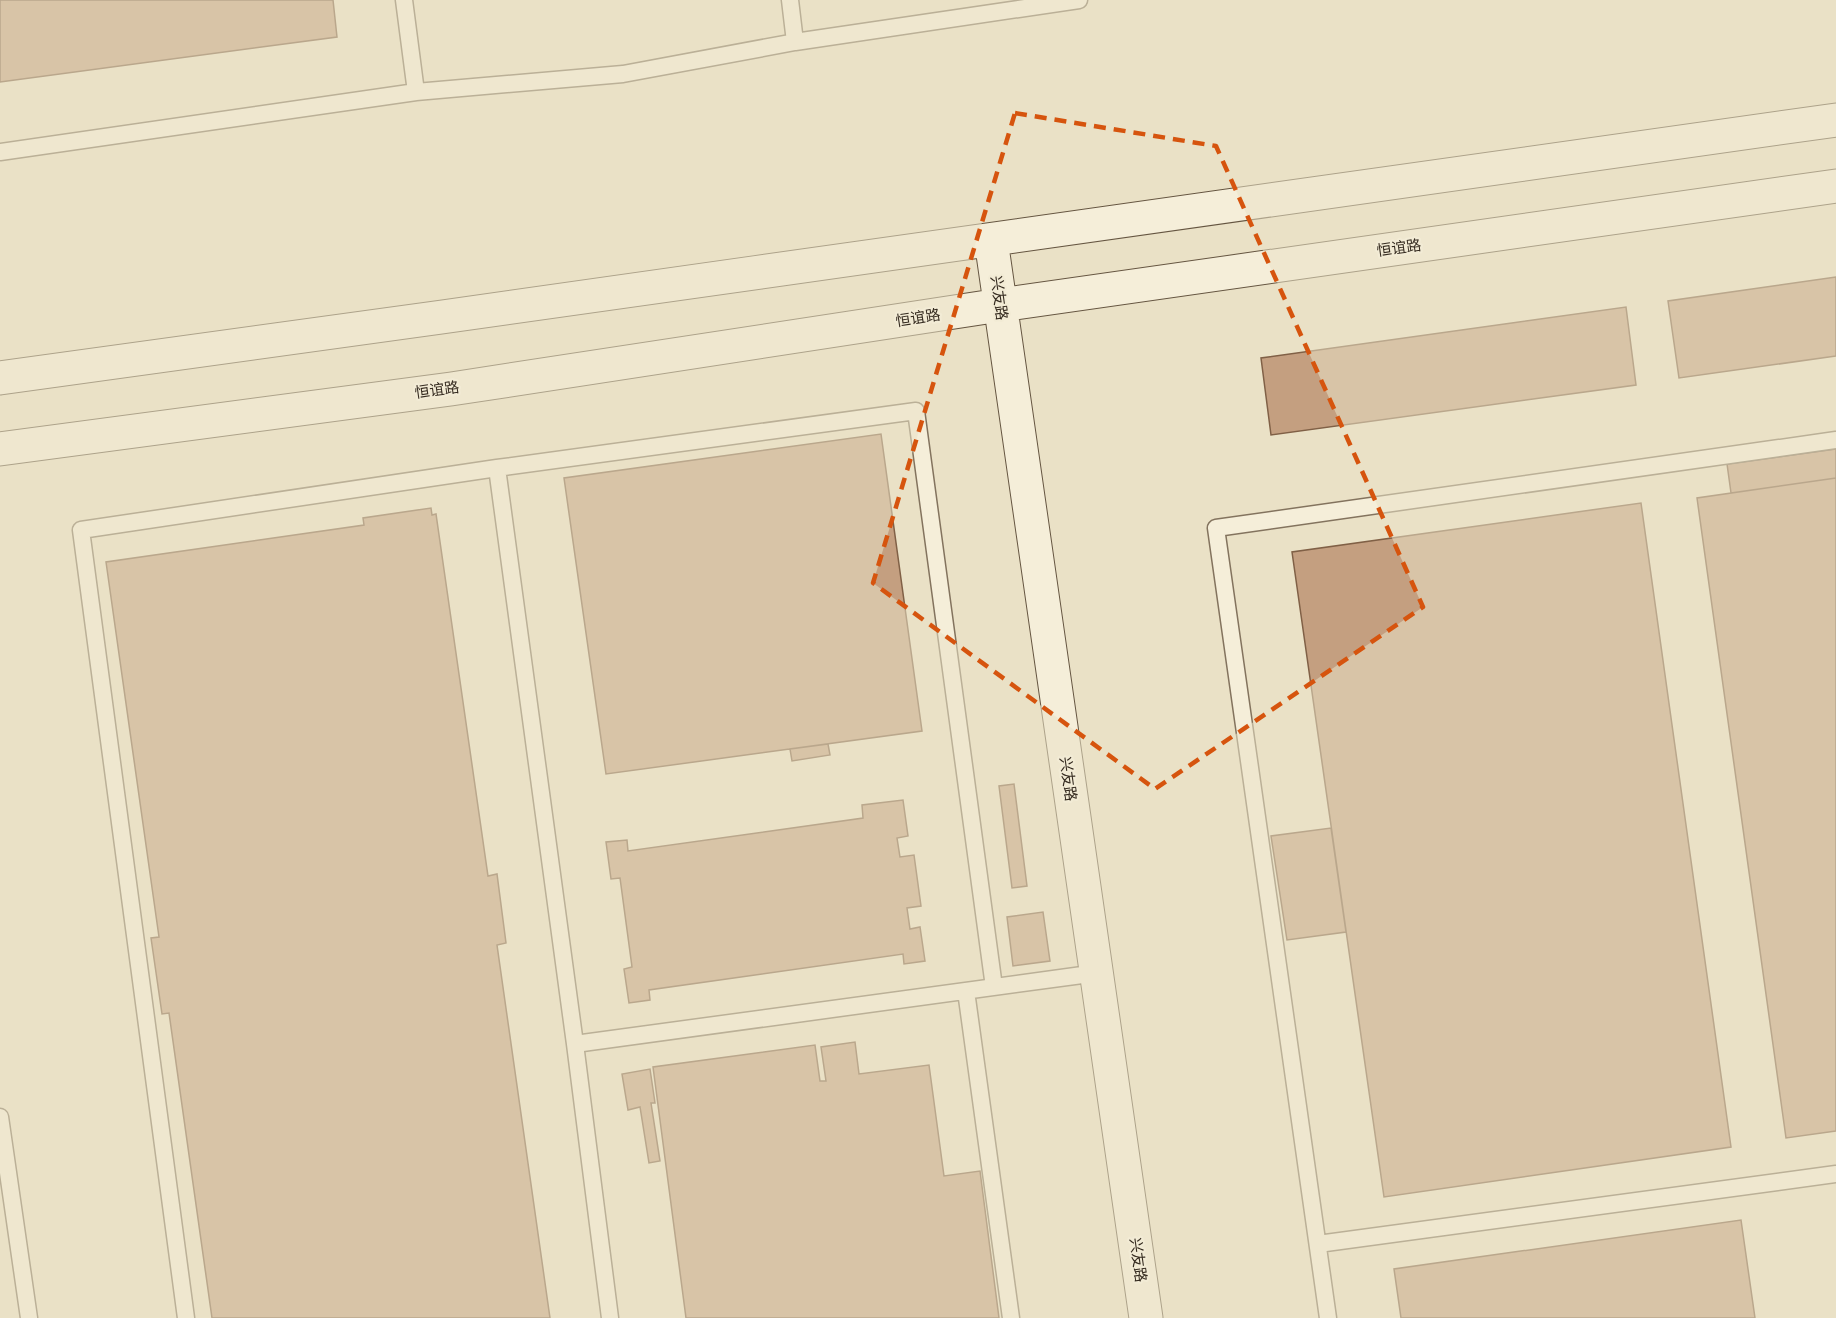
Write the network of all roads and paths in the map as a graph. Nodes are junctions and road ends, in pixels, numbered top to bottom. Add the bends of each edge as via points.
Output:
1 (404, 0) edge
2 (790, 0) edge
3 (1080, 0) edge
4 (795, 42) junction
5 (416, 92) junction
6 (1836, 120) edge
7 (0, 152) edge
8 (1836, 186) edge
9 (991, 240) junction
10 (1000, 305) junction
11 (0, 378) edge
12 (1836, 440) edge
13 (0, 449) edge
14 (497, 468) junction
15 (1096, 973) junction
16 (994, 987) junction
17 (966, 991) junction
18 (575, 1044) junction
19 (0, 1117) edge
20 (1836, 1174) edge
21 (1318, 1244) junction
22 (29, 1318) edge
23 (186, 1318) edge
24 (610, 1318) edge
25 (1011, 1318) edge
26 (1146, 1318) edge
27 (1328, 1318) edge

1 - 5 lane
2 - 4 lane
3 - 4 lane
4 - 5 lane via 623,74
5 - 7 lane
6 - 9 main road
8 - 10 main road, 恒谊路
9 - 10 main road, 兴友路
9 - 11 main road
10 - 13 main road, 恒谊路 via 451,389
10 - 15 main road, 兴友路
12 - 21 lane via 1216,528
14 - 16 lane via 916,411
14 - 18 lane
14 - 23 lane via 81,530
15 - 16 lane
15 - 26 main road, 兴友路
16 - 17 lane
17 - 18 lane
17 - 25 lane
18 - 24 lane
19 - 22 lane
20 - 21 lane
21 - 27 lane

